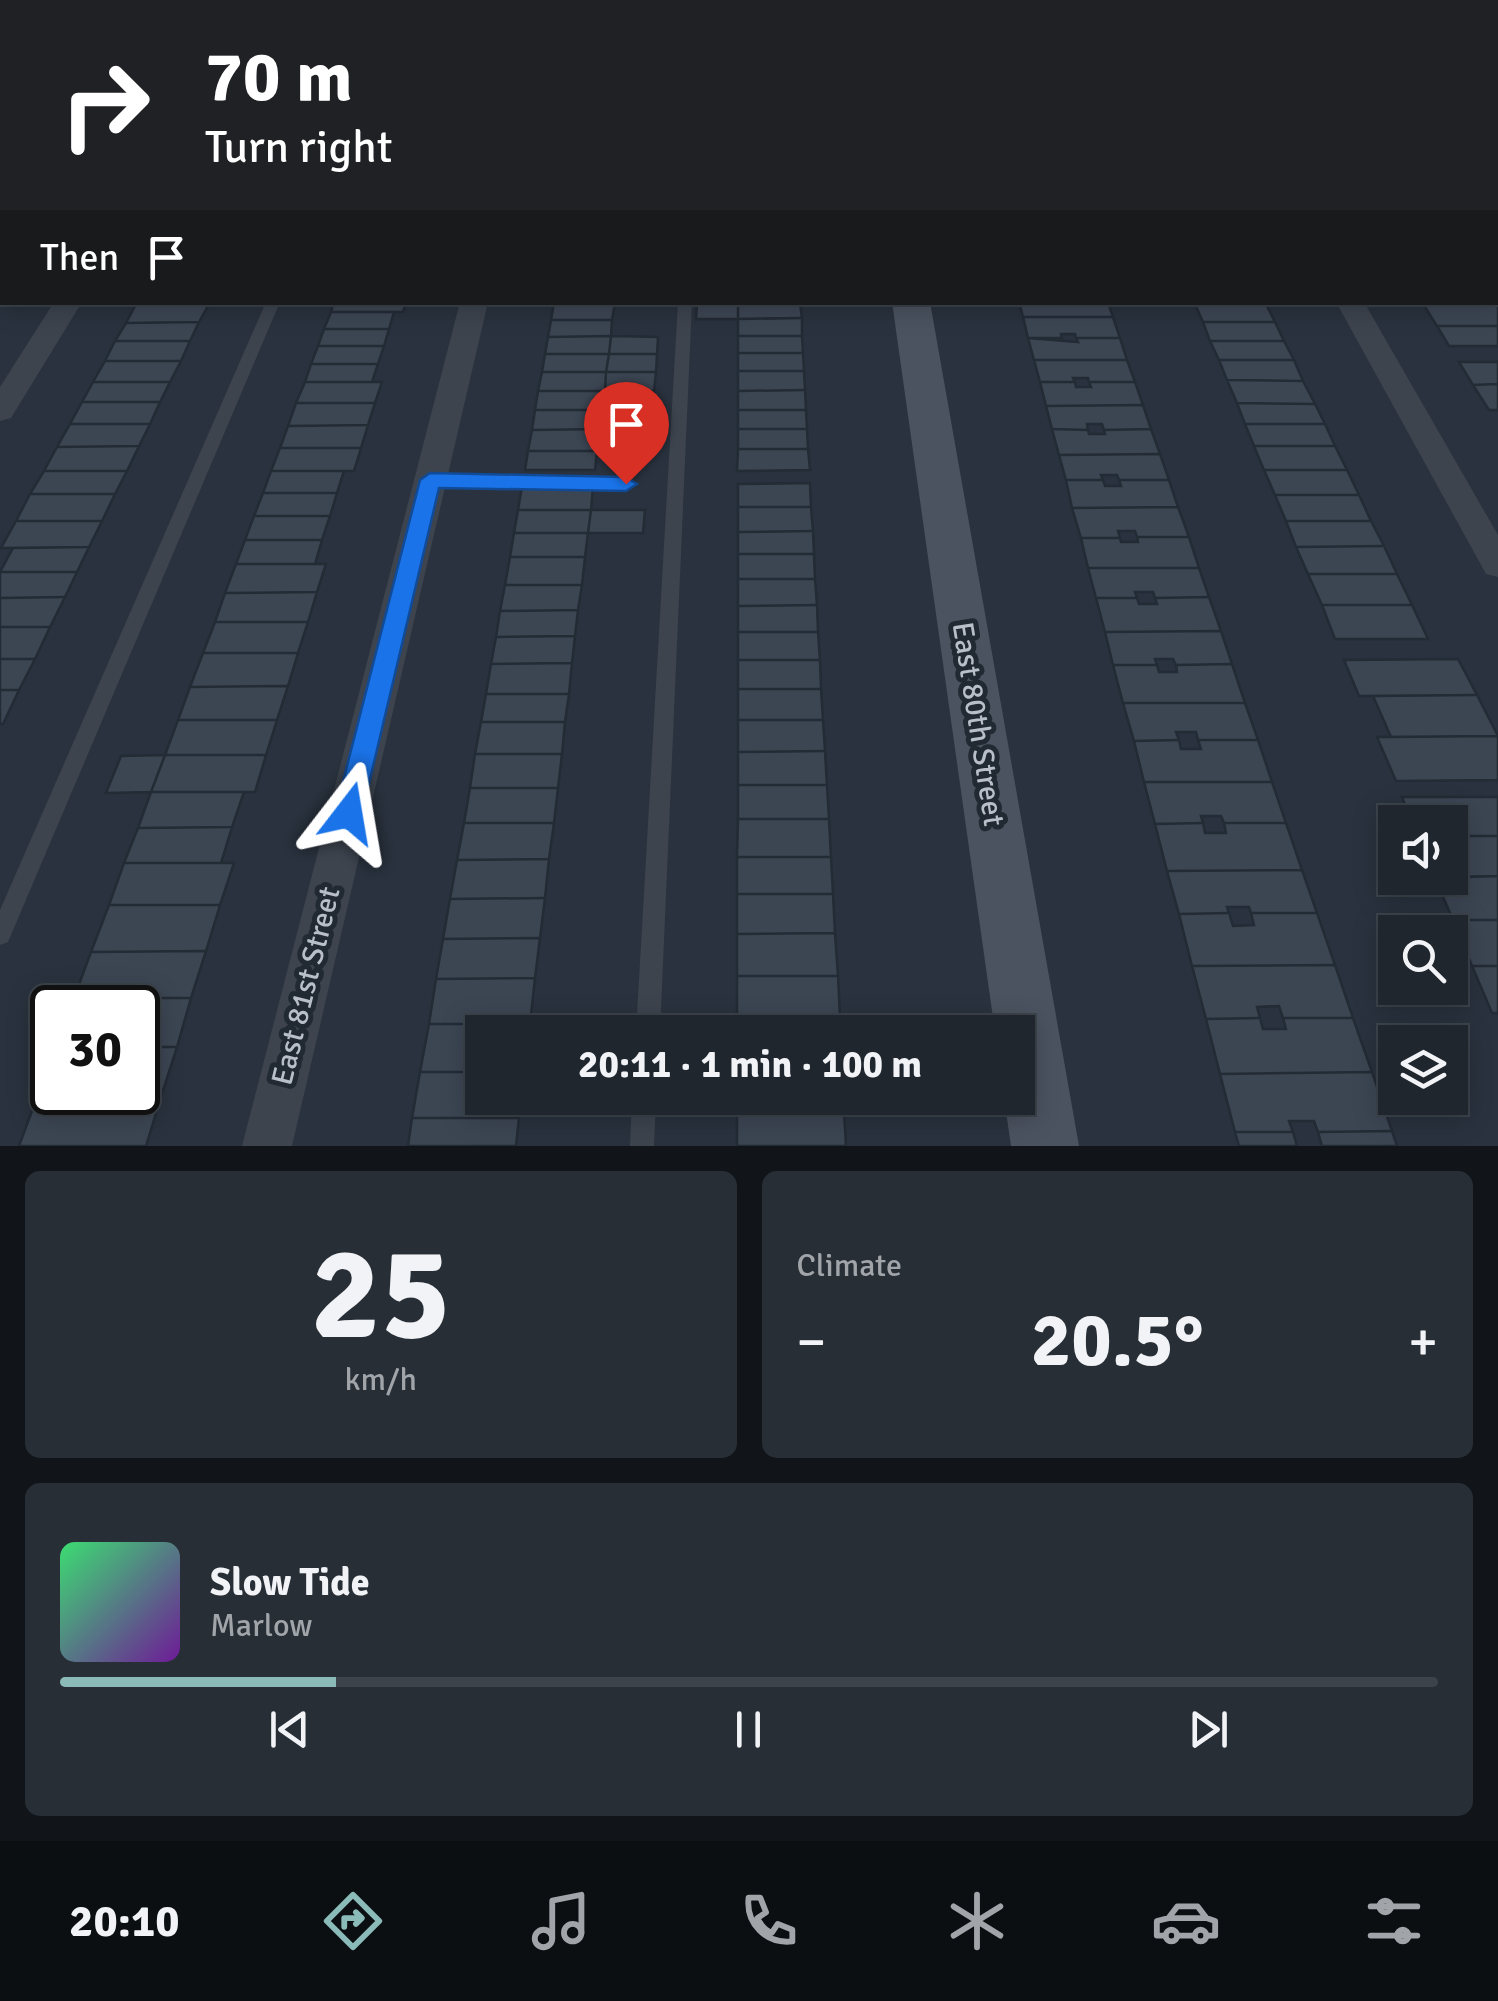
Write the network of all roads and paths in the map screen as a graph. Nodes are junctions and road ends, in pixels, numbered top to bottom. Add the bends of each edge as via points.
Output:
1 (66, 305) edge
2 (272, 305) edge
3 (473, 305) edge
4 (684, 305) edge
5 (911, 305) edge
6 (1352, 305) edge
7 (0, 411) edge
8 (430, 480) junction
9 (626, 484) dead end
10 (1498, 565) edge
11 (0, 935) edge
12 (649, 1015) edge
13 (643, 1115) edge
14 (267, 1146) edge
15 (642, 1146) edge
16 (1045, 1146) edge

1 - 7 street
2 - 11 lane
3 - 8 street, East 81st Street
4 - 12 lane
5 - 16 street, East 80th Street
6 - 10 street
8 - 9 lane
8 - 14 street, East 81st Street
13 - 15 lane

